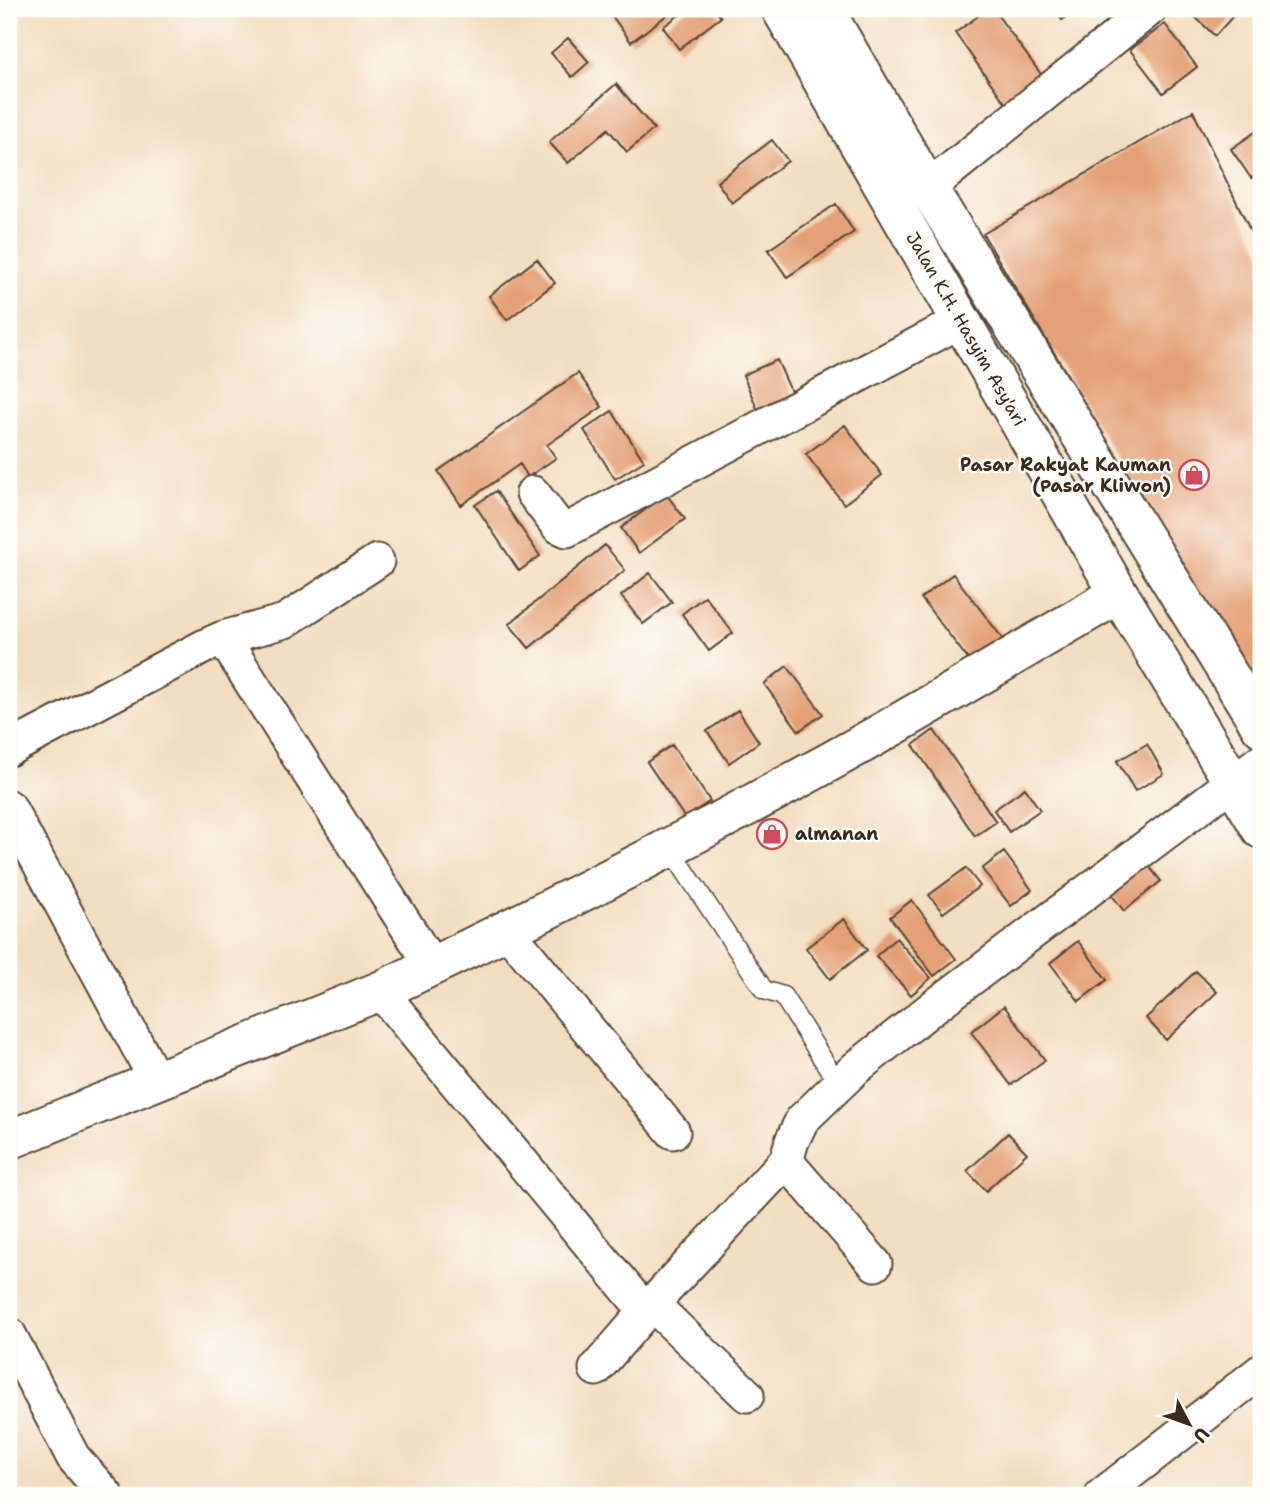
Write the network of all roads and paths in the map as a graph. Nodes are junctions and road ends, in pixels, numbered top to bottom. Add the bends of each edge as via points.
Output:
1 (781, 9) edge
2 (824, 9) edge
3 (1150, 9) edge
4 (928, 188) junction
5 (961, 321) junction
6 (533, 493) dead end
7 (377, 561) dead end
8 (1119, 594) junction
9 (223, 638) junction
10 (1261, 727) edge
11 (9, 749) edge
12 (1252, 792) edge
13 (9, 807) edge
14 (669, 847) junction
15 (506, 929) junction
16 (432, 966) junction
17 (380, 991) junction
18 (156, 1080) junction
19 (839, 1085) junction
20 (673, 1132) dead end
21 (9, 1139) edge
22 (786, 1161) junction
23 (875, 1264) dead end
24 (649, 1308) junction
25 (9, 1334) edge
26 (596, 1369) dead end
27 (1261, 1371) edge
28 (747, 1395) dead end
29 (106, 1495) edge
30 (1102, 1495) edge

1 - 5 main road, Jalan K.H. Hasyim Asy'ari
2 - 4 main road
3 - 4 street
4 - 10 main road
5 - 6 street via 567,530 558,526
5 - 8 main road, Jalan K.H. Hasyim Asy'ari
7 - 9 street via 285,621
8 - 12 main road, Jalan K.H. Hasyim Asy'ari
8 - 14 main road via 812,772
9 - 11 street
9 - 16 street
12 - 19 street via 932,1008
13 - 18 street
14 - 15 main road
14 - 19 lane via 764,990 783,996
15 - 16 main road
15 - 20 street
16 - 17 main road
17 - 18 main road
17 - 24 street
18 - 21 main road
19 - 22 street via 802,1120
22 - 23 street
22 - 24 street
24 - 26 street
24 - 28 street
25 - 29 street via 73,1457
27 - 30 street

